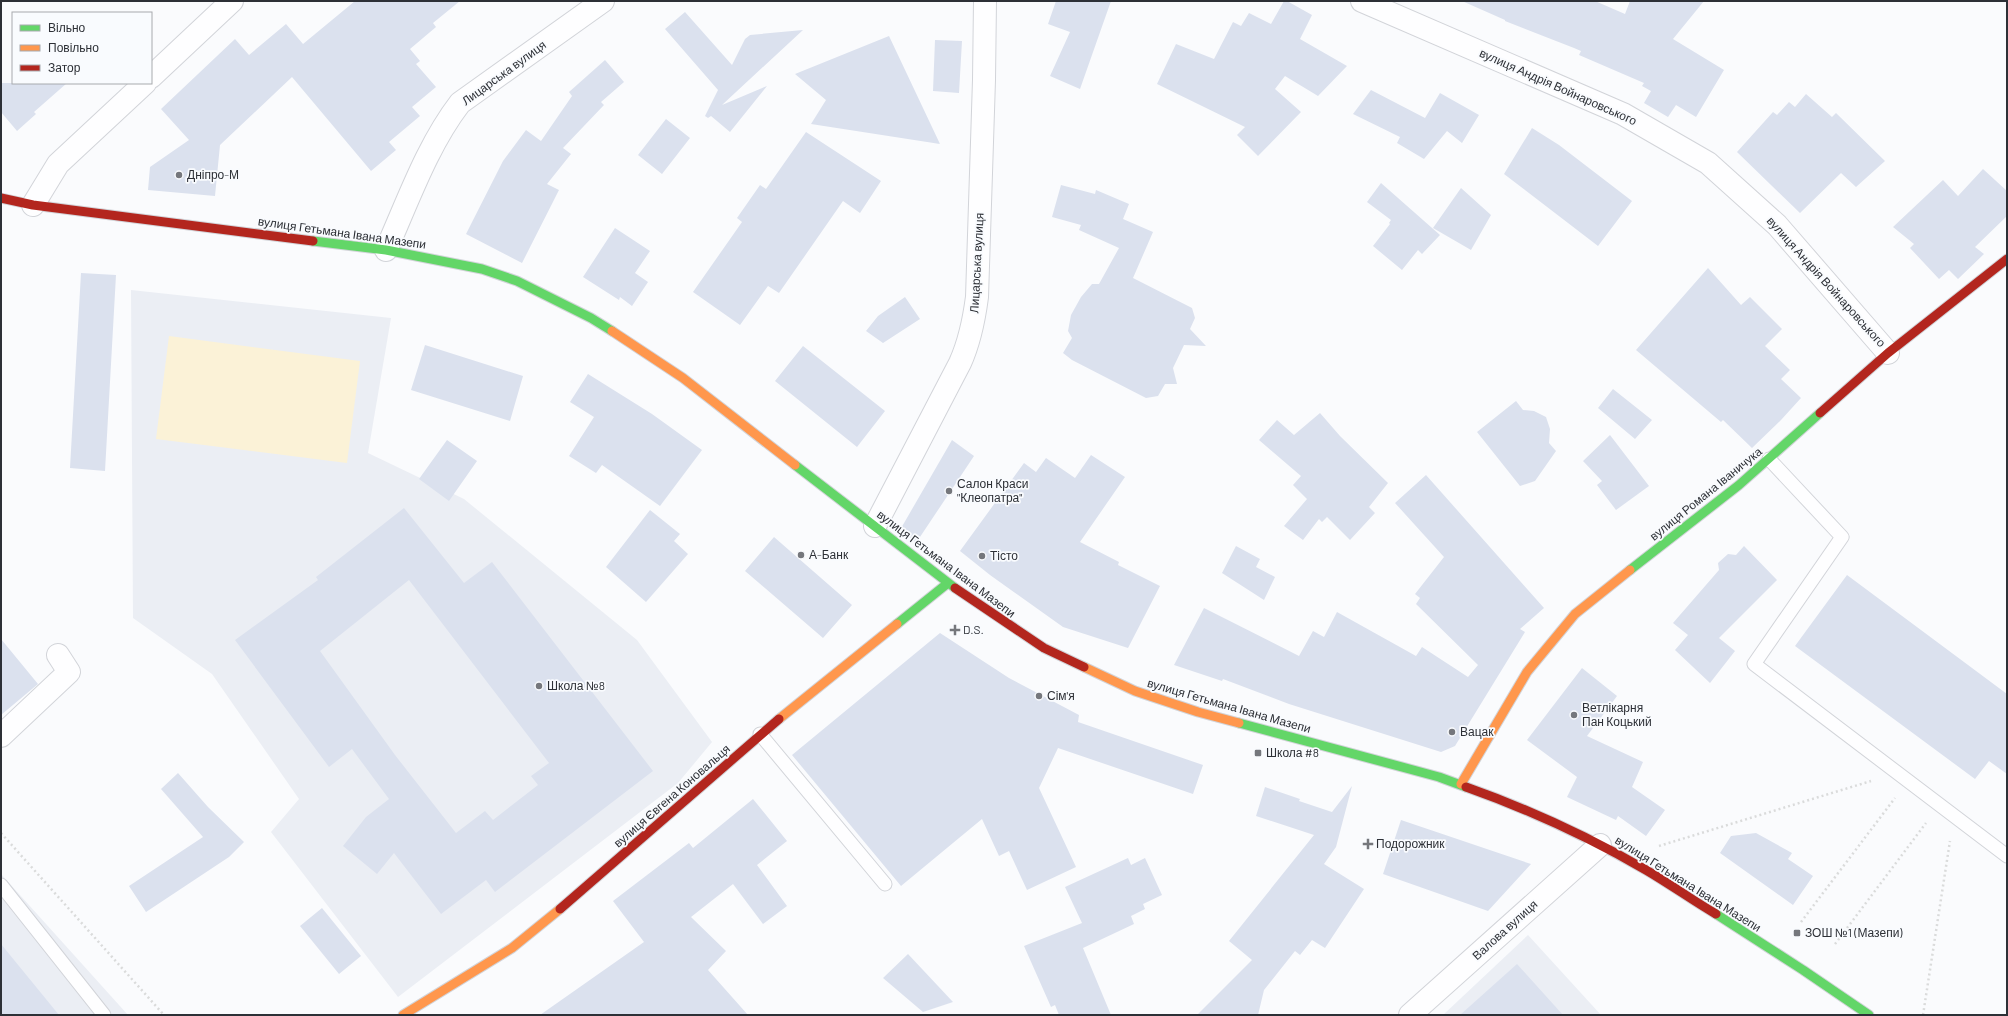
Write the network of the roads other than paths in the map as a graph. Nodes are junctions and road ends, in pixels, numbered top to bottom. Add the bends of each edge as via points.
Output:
1 (232, 1) edge
2 (603, 1) edge
3 (984, 1) edge
4 (1362, 1) edge
5 (152, 76) edge
6 (144, 84) edge
7 (1, 198) edge
8 (33, 205) junction
9 (386, 250) junction
10 (2007, 259) edge
11 (1888, 353) junction
12 (1769, 459) junction
13 (875, 526) junction
14 (948, 583) junction
15 (58, 655) dead end
16 (760, 734) junction
17 (1, 736) edge
18 (1461, 784) junction
19 (1600, 845) junction
20 (2007, 856) edge
21 (885, 884) dead end
22 (1, 885) edge
23 (104, 1015) edge
24 (403, 1015) edge
25 (1410, 1015) edge
26 (1869, 1015) edge

1 - 5 street
2 - 9 street, Лицарська вулиця via 460,104 449,118 429,157
3 - 13 street, Лицарська вулиця via 984,80 974,323 960,363
4 - 11 street, вулиця Андрія Войнаровського via 1623,114 1708,164 1777,225
6 - 8 street via 58,164
7 - 8 main road, вулиця Гетьмана Івана Мазепи
8 - 9 main road, вулиця Гетьмана Івана Мазепи
9 - 13 main road, вулиця Гетьмана Івана Мазепи via 500,274 591,318 683,378
10 - 11 main road, вулиця Романа Іваничука
11 - 12 main road, вулиця Романа Іваничука
12 - 18 main road, вулиця Романа Іваничука via 1576,614 1527,672
12 - 20 lane via 1842,537 1754,664
13 - 14 main road, вулиця Гетьмана Івана Мазепи
14 - 16 main road, вулиця Євгена Коновальця
14 - 18 main road, вулиця Гетьмана Івана Мазепи via 1044,648 1135,691 1198,712
15 - 17 street via 69,672
16 - 21 lane
16 - 24 main road, вулиця Євгена Коновальця via 541,926 512,948
18 - 19 main road, вулиця Гетьмана Івана Мазепи via 1508,802
19 - 25 street, Валова вулиця
19 - 26 main road, вулиця Гетьмана Івана Мазепи via 1646,870
22 - 23 lane

